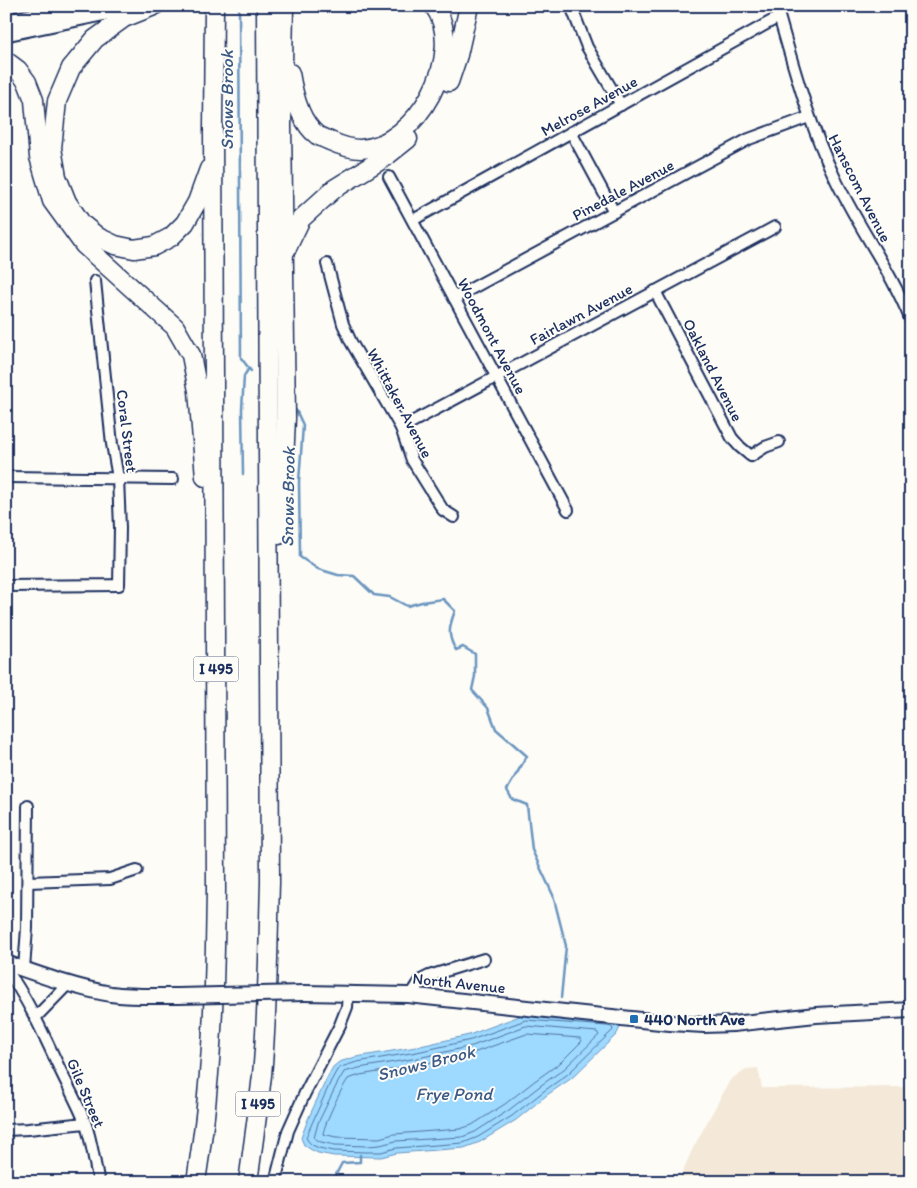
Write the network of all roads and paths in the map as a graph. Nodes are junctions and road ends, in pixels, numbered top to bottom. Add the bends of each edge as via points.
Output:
1 (83, 6) edge
2 (135, 6) edge
3 (154, 6) edge
4 (214, 6) edge
5 (266, 6) edge
6 (284, 6) edge
7 (434, 6) edge
8 (469, 6) edge
9 (571, 6) edge
10 (776, 6) edge
11 (779, 17) junction
12 (6, 22) edge
13 (6, 34) edge
14 (284, 34) junction
15 (6, 62) edge
16 (621, 105) junction
17 (809, 117) junction
18 (571, 132) junction
19 (213, 156) junction
20 (389, 177) dead end
21 (614, 212) junction
22 (413, 220) junction
23 (775, 227) dead end
24 (284, 258) junction
25 (327, 264) dead end
26 (95, 281) dead end
27 (655, 291) junction
28 (454, 298) junction
29 (911, 321) edge
30 (496, 376) junction
31 (401, 428) junction
32 (778, 442) dead end
33 (6, 477) edge
34 (118, 478) junction
35 (173, 478) dead end
36 (568, 510) dead end
37 (454, 517) dead end
38 (6, 586) edge
39 (216, 607) junction
40 (269, 655) junction
41 (28, 806) dead end
42 (137, 870) dead end
43 (28, 882) junction
44 (484, 959) dead end
45 (6, 963) edge
46 (6, 969) edge
47 (24, 969) junction
48 (68, 984) junction
49 (348, 993) junction
50 (410, 995) junction
51 (911, 1010) edge
52 (35, 1018) junction
53 (85, 1123) junction
54 (6, 1130) edge
55 (99, 1182) edge
56 (196, 1182) edge
57 (248, 1182) edge
58 (275, 1182) edge

1 - 12 main road
2 - 13 main road
3 - 19 highway via 124,18 95,39 71,68 57,101 55,115 52,148 57,177 67,202 82,224 98,237 134,249 154,246 185,224 197,202
4 - 19 highway, I 495
5 - 40 highway, I 495
6 - 14 highway
7 - 14 highway via 446,40 444,63 437,84 411,122 378,146 359,149 340,146 316,134 305,122 293,91
8 - 24 highway via 448,88 418,132 334,189 301,219
9 - 16 street via 587,48
10 - 11 street, Hanscom Avenue
11 - 16 street, Melrose Avenue
11 - 17 street, Hanscom Avenue
14 - 24 highway
15 - 39 highway via 27,82 34,100 39,157 52,200 84,246 175,327 191,355 198,391
16 - 18 street, Melrose Avenue
17 - 21 street, Pinedale Avenue via 749,139
17 - 29 street, Hanscom Avenue via 840,188 888,271
18 - 21 street
18 - 22 street, Melrose Avenue
19 - 39 highway, I 495
20 - 22 street, Woodmont Avenue
21 - 28 street, Pinedale Avenue
22 - 28 street, Woodmont Avenue
23 - 27 street, Fairlawn Avenue
24 - 40 highway via 286,418
25 - 31 street, Whittaker Avenue via 343,324
26 - 34 street, Coral Street
27 - 30 street, Fairlawn Avenue
27 - 32 street, Oakland Avenue via 732,438 751,456
28 - 30 street, Woodmont Avenue
30 - 31 street, Fairlawn Avenue
30 - 36 street, Woodmont Avenue
31 - 37 street, Whittaker Avenue via 412,460 443,510
33 - 34 street
34 - 35 street
34 - 38 street, Coral Street via 118,585
39 - 56 highway, I 495 via 214,980 207,1096
40 - 57 highway, I 495 via 268,972 262,1073
41 - 43 street
42 - 43 street via 110,879
43 - 47 street
44 - 50 street via 429,976 421,980
45 - 47 main road, North Avenue
46 - 52 street, Gile Street
47 - 48 main road, North Avenue
48 - 49 main road, North Avenue, bridge via 138,996
48 - 52 street
49 - 50 main road, North Avenue
49 - 58 street via 340,1025 288,1131
50 - 51 main road, North Avenue via 704,1025
52 - 53 street, Gile Street
53 - 54 street
53 - 55 street, Gile Street

